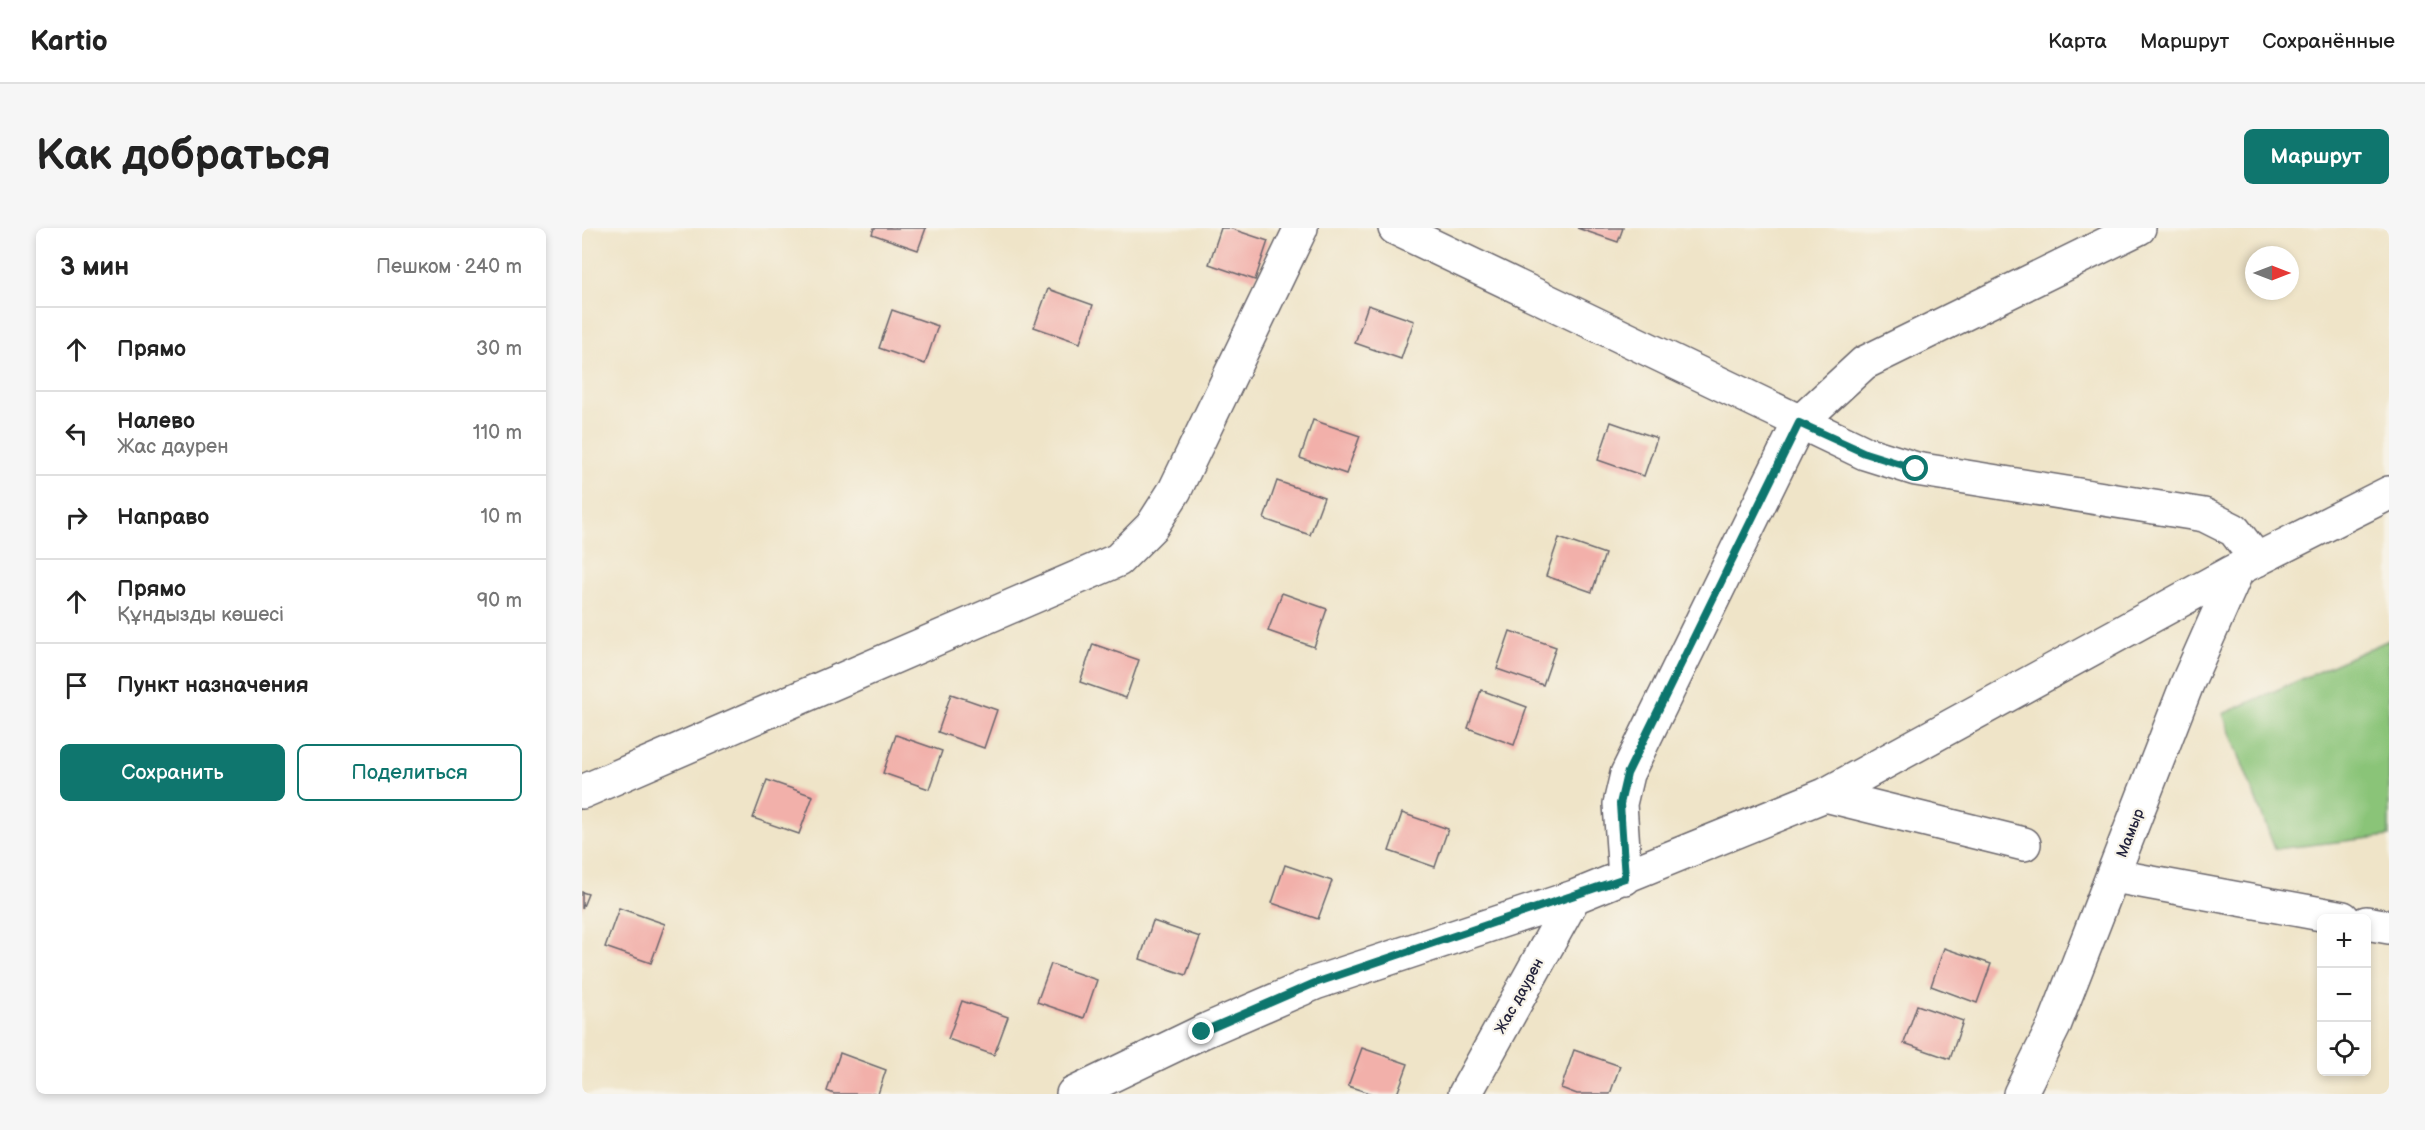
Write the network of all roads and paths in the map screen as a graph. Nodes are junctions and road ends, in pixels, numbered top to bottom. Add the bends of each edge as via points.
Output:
1 (1301, 228) edge
2 (1395, 228) edge
3 (2139, 228) edge
4 (1799, 423) junction
5 (2389, 493) edge
6 (2247, 565) junction
7 (582, 792) edge
8 (1825, 795) junction
9 (2024, 844) dead end
10 (2114, 876) junction
11 (1625, 878) junction
12 (1574, 897) junction
13 (2321, 914) edge
14 (2371, 924) edge
15 (2389, 927) edge
16 (1073, 1094) edge
17 (1465, 1094) edge
18 (2020, 1094) edge

1 - 7 street via 1175,490 1152,526 1118,560
2 - 4 street
3 - 4 street via 1864,363
4 - 6 street via 1865,453 1916,469 2204,515 2234,530
4 - 11 street via 1627,774 1620,804
5 - 6 street
6 - 8 street
6 - 10 street, Мамыр via 2187,684
8 - 9 street
8 - 11 street
10 - 13 street
10 - 18 street, Мамыр via 2054,1026
11 - 12 street
12 - 16 street via 1315,983
12 - 17 street, Жас даурен
14 - 15 street

